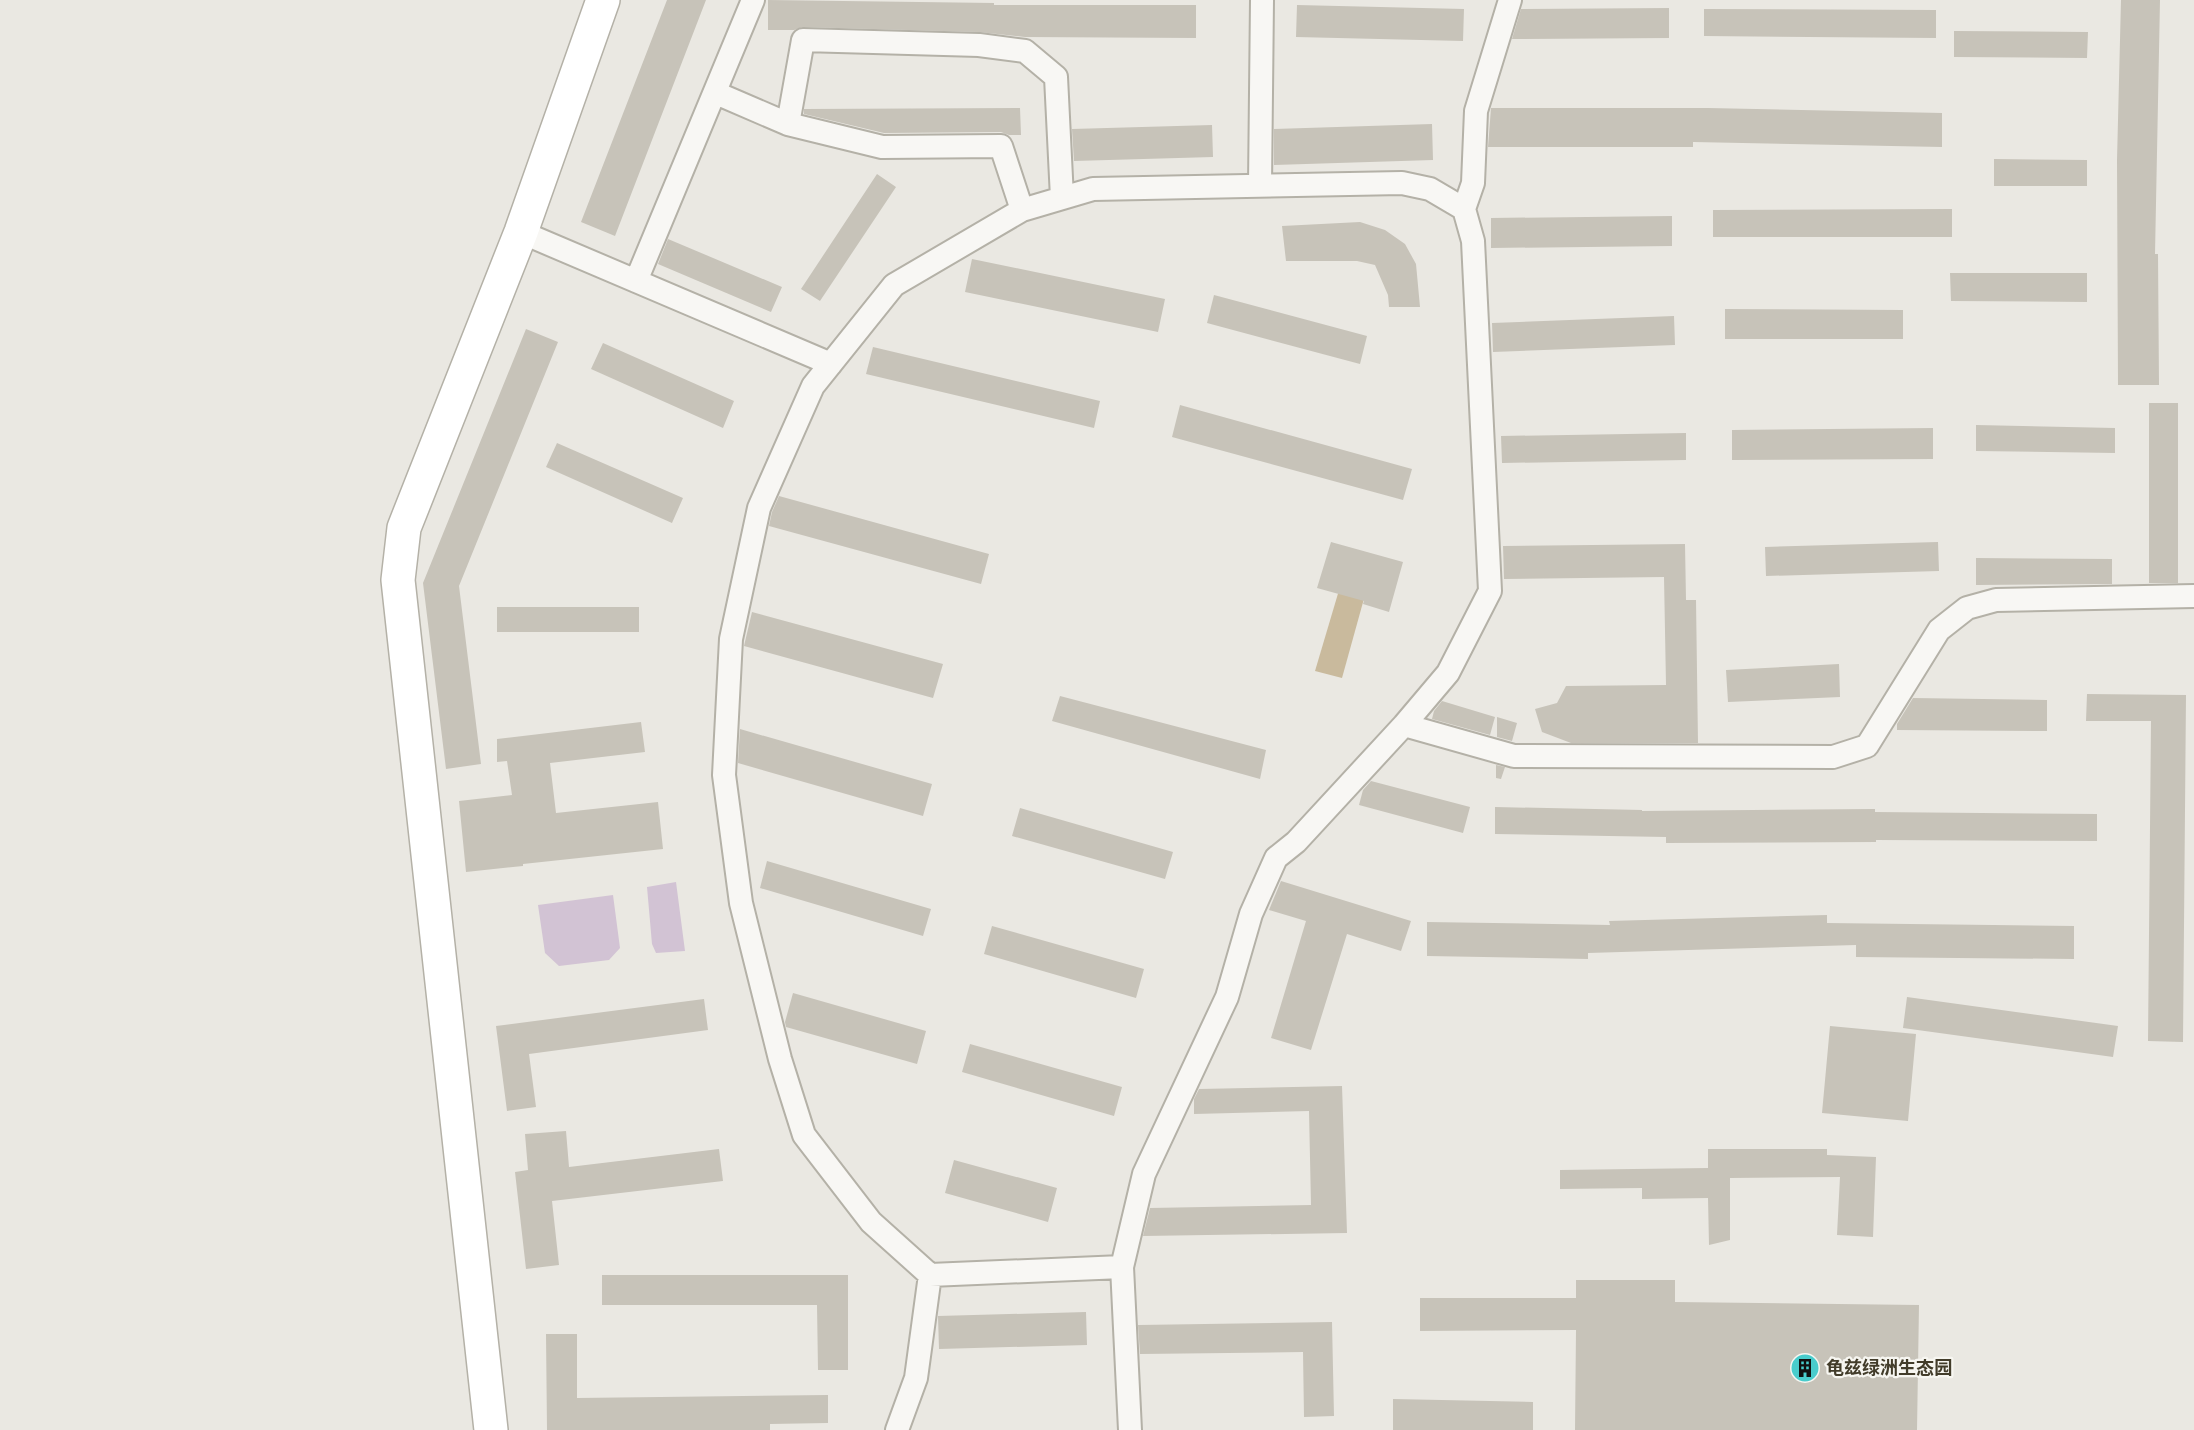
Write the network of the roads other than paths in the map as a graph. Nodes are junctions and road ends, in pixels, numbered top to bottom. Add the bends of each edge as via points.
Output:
1 (603, 0) edge
2 (753, 0) edge
3 (1262, 0) edge
4 (1510, 0) edge
5 (716, 93) junction
6 (788, 124) junction
7 (1260, 185) junction
8 (1062, 198) junction
9 (1464, 209) junction
10 (1022, 210) junction
11 (521, 232) junction
12 (636, 281) junction
13 (831, 364) junction
14 (2194, 597) edge
15 (1404, 725) junction
16 (1122, 1268) junction
17 (930, 1275) junction
18 (491, 1430) edge
19 (897, 1430) edge
20 (1130, 1430) edge

1 - 11 street
2 - 5 street
3 - 7 street
4 - 9 street via 1476,111 1473,183
5 - 6 street
5 - 12 street
6 - 8 street via 802,40 979,45 1025,51 1056,77
6 - 10 street via 882,147 1001,146
7 - 8 street via 1093,189
7 - 9 street via 1402,183 1430,189
8 - 10 street
9 - 15 street via 1473,241 1490,591 1448,673
10 - 13 street via 894,285
11 - 12 street
11 - 18 street via 404,528 398,580
12 - 13 street
13 - 17 street via 813,386 759,508 731,639 724,776 741,903 780,1059 804,1134 871,1222
14 - 15 street via 1996,600 1967,608 1939,630 1867,746 1833,758 1514,756
15 - 16 street via 1296,842 1276,858 1251,914 1227,997 1144,1174
16 - 17 street
16 - 20 street
17 - 19 street via 916,1378

